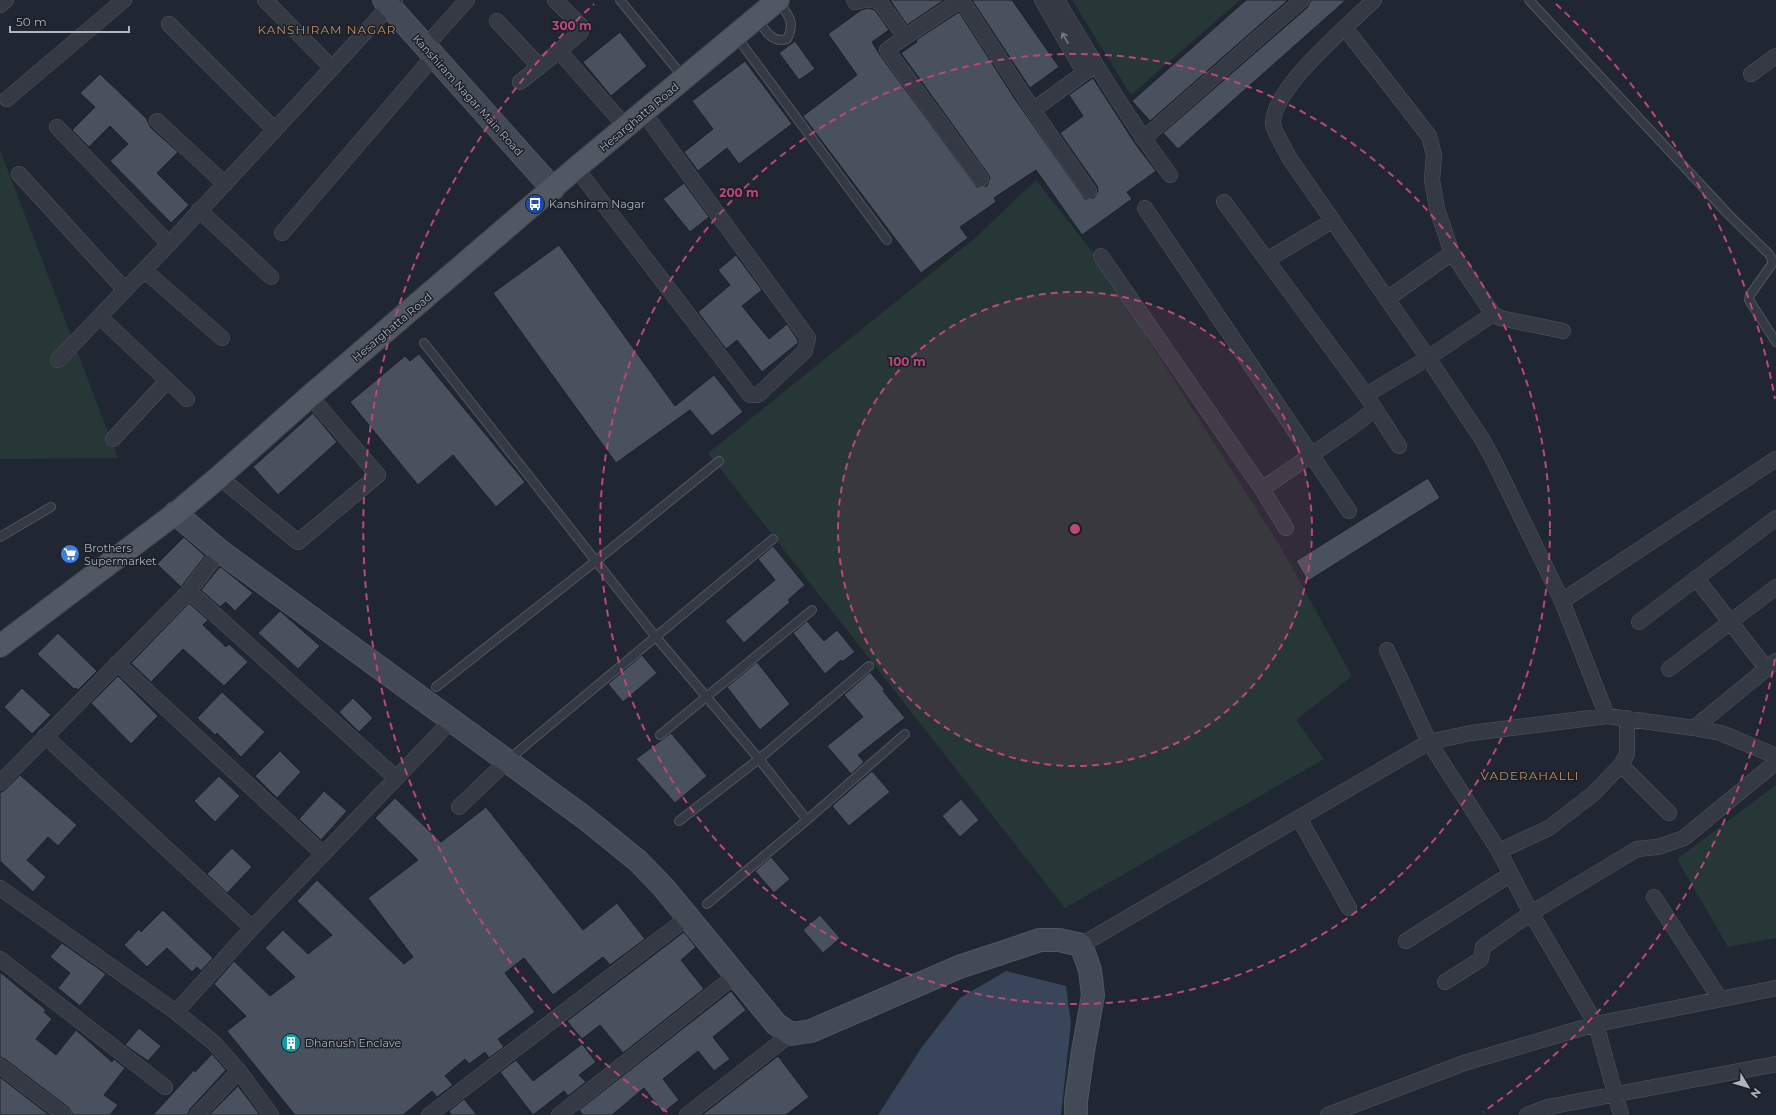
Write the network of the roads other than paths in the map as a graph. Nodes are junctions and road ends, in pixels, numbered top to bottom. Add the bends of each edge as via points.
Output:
1 (6, 0) edge
2 (124, 0) edge
3 (265, 0) edge
4 (467, 0) edge
5 (555, 0) edge
6 (620, 0) edge
7 (778, 0) edge
8 (854, 0) edge
9 (864, 0) edge
10 (872, 0) edge
11 (1042, 0) edge
12 (1057, 0) edge
13 (1302, 0) edge
14 (1374, 0) edge
15 (1529, 0) edge
16 (390, 2) edge
17 (0, 5) edge
18 (756, 18) junction
19 (497, 21) dead end
20 (169, 24) dead end
21 (1345, 28) junction
22 (736, 35) junction
23 (904, 37) junction
24 (559, 51) junction
25 (429, 52) junction
26 (1776, 56) edge
27 (539, 66) junction
28 (332, 68) junction
29 (1090, 69) junction
30 (1751, 74) dead end
31 (684, 79) junction
32 (520, 82) dead end
33 (7, 99) dead end
34 (1033, 110) junction
35 (644, 113) junction
36 (158, 121) dead end
37 (57, 127) dead end
38 (626, 127) junction
39 (275, 130) junction
40 (1143, 139) junction
41 (576, 168) junction
42 (19, 174) dead end
43 (1170, 175) dead end
44 (981, 179) dead end
45 (224, 184) junction
46 (553, 189) junction
47 (1089, 191) dead end
48 (1224, 202) dead end
49 (1145, 208) dead end
50 (199, 210) junction
51 (1332, 221) junction
52 (282, 233) dead end
53 (887, 240) dead end
54 (169, 244) junction
55 (1452, 253) junction
56 (1101, 256) dead end
57 (1267, 260) junction
58 (144, 270) junction
59 (272, 277) dead end
60 (125, 290) junction
61 (1387, 299) junction
62 (1493, 314) junction
63 (100, 317) junction
64 (1563, 331) dead end
65 (222, 338) dead end
66 (1776, 342) edge
67 (424, 344) dead end
68 (1428, 358) junction
69 (58, 360) dead end
70 (167, 381) junction
71 (1366, 395) junction
72 (310, 396) junction
73 (186, 399) dead end
74 (1375, 409) junction
75 (113, 439) dead end
76 (1399, 446) dead end
77 (1312, 455) junction
78 (1776, 458) edge
79 (719, 461) dead end
80 (219, 477) junction
81 (1262, 489) junction
82 (51, 507) dead end
83 (1349, 511) dead end
84 (175, 513) junction
85 (1776, 518) edge
86 (1286, 528) dead end
87 (0, 537) edge
88 (772, 539) dead end
89 (220, 551) junction
90 (596, 561) junction
91 (1696, 578) junction
92 (1776, 587) edge
93 (189, 591) junction
94 (1562, 602) junction
95 (812, 610) dead end
96 (1639, 622) dead end
97 (1730, 623) junction
98 (655, 636) junction
99 (0, 646) edge
100 (1387, 650) dead end
101 (117, 664) junction
102 (1772, 665) edge
103 (869, 666) dead end
104 (1669, 669) dead end
105 (436, 686) dead end
106 (707, 696) junction
107 (1607, 716) junction
108 (1627, 718) junction
109 (452, 720) junction
110 (1694, 728) junction
111 (905, 734) dead end
112 (660, 735) dead end
113 (45, 736) junction
114 (1429, 742) junction
115 (1776, 756) edge
116 (759, 759) junction
117 (507, 761) junction
118 (1776, 762) edge
119 (1621, 765) junction
120 (396, 778) junction
121 (0, 783) edge
122 (459, 807) dead end
123 (1669, 813) dead end
124 (1299, 818) junction
125 (807, 820) junction
126 (679, 821) dead end
127 (1499, 850) junction
128 (323, 854) junction
129 (1511, 874) junction
130 (0, 888) edge
131 (1654, 897) dead end
132 (706, 904) dead end
133 (1350, 908) dead end
134 (1531, 914) junction
135 (687, 918) junction
136 (252, 928) junction
137 (1406, 942) dead end
138 (1081, 945) junction
139 (0, 959) edge
140 (736, 975) junction
141 (1445, 982) dead end
142 (1776, 988) edge
143 (1720, 999) junction
144 (176, 1012) junction
145 (1596, 1024) junction
146 (791, 1034) junction
147 (1776, 1064) edge
148 (0, 1066) edge
149 (239, 1071) junction
150 (165, 1087) dead end
151 (1614, 1094) junction
152 (64, 1115) edge
153 (197, 1115) edge
154 (271, 1115) edge
155 (429, 1115) edge
156 (559, 1115) edge
157 (687, 1115) edge
158 (1076, 1115) edge
159 (1328, 1115) edge
160 (1527, 1115) edge
161 (1621, 1115) edge

1 - 17 street
2 - 33 street
3 - 28 street
4 - 25 street
5 - 24 street via 582,27 580,33
6 - 31 lane
7 - 18 main road, Hesarghatta Road
7 - 18 lane via 790,19 792,30 787,39 780,41 772,38
8 - 9 street
10 - 23 street via 880,2
29 -> 11 street
12 - 29 street
13 - 40 street
14 - 21 street
15 - 66 lane via 1729,215 1769,254 1772,264 1748,300
16 - 25 street, Kanshiram Nagar Main Road
16 - 28 street
18 - 22 main road, Hesarghatta Road
19 - 27 street
20 - 39 street
21 - 51 street via 1298,74 1276,107 1273,125 1290,159
21 - 55 street via 1429,136 1434,155 1432,180 1437,209
22 - 31 main road, Hesarghatta Road
22 - 53 lane
23 - 34 street via 961,2
23 - 44 street via 887,50
24 - 27 street
24 - 38 street
25 - 46 street, Kanshiram Nagar Main Road
25 - 52 street
26 - 30 street
27 - 32 street
28 - 39 street
29 - 34 street
29 - 40 street
31 - 35 main road, Hesarghatta Road
34 - 47 street
35 - 38 main road, Hesarghatta Road
35 - 41 street via 808,338 805,351 758,395 750,395
36 - 45 street
37 - 54 street
38 - 41 main road, Hesarghatta Road
39 - 45 street
40 - 43 street
41 - 46 main road, Hesarghatta Road
42 - 60 street
45 - 50 street
46 - 72 main road, Hesarghatta Road
48 - 57 street
49 - 77 street
50 - 54 street
50 - 59 street
51 - 57 street
51 - 61 street
54 - 58 street
55 - 61 street
55 - 62 street
56 - 81 street
57 - 71 street
58 - 60 street
58 - 65 street
60 - 63 street
61 - 68 street
62 - 64 street via 1500,318
62 - 68 street
63 - 69 street
63 - 70 street
67 - 90 lane
68 - 71 street
68 - 94 street via 1482,439
70 - 73 street
70 - 75 street
71 - 74 street
72 - 80 main road, Hesarghatta Road
72 - 80 street via 378,475 298,542
74 - 76 street
74 - 77 street
77 - 81 street
77 - 83 street
78 - 94 street
79 - 90 lane
80 - 84 main road, Hesarghatta Road
81 - 86 street
82 - 87 lane
84 - 89 street
84 - 99 main road, Hesarghatta Road
85 - 91 street
88 - 98 lane
89 - 93 street
89 - 109 street
90 - 98 lane
90 - 105 lane
91 - 96 street
91 - 97 street
92 - 97 street
93 - 101 street
93 - 120 street
94 - 107 street
95 - 106 lane
97 - 102 street
97 - 104 street
98 - 106 lane
98 - 117 lane
100 - 114 street
101 - 113 street
101 - 128 street
102 - 110 street
103 - 116 lane
106 - 112 lane
106 - 116 lane
107 - 108 street
107 - 114 street via 1471,733
108 - 110 street
108 - 119 street via 1627,754
109 - 117 street
109 - 120 street
110 - 115 street via 1721,733
111 - 125 lane
113 - 121 street
113 - 136 street
114 - 124 street
114 - 127 street
116 - 125 lane
116 - 126 lane
117 - 122 street
117 - 135 street via 585,818 638,861 664,888
118 - 134 street via 1684,838 1658,847 1637,849
119 - 123 street
119 - 127 street via 1592,794 1549,828
120 - 128 street
124 - 133 street
124 - 138 street
125 - 132 lane
127 - 129 street
128 - 136 street
129 - 134 street
129 - 137 street
130 - 144 street
131 - 143 street
134 - 141 street via 1483,947 1481,959
134 - 145 street
135 - 140 street
135 - 155 street
136 - 144 street
138 - 146 street via 1059,940 1040,940 959,967 811,1031
138 - 158 street via 1090,970 1093,995
139 - 150 street
140 - 146 street via 776,1024
140 - 156 street
142 - 143 street
143 - 145 street
144 - 149 street via 214,1043
145 - 151 street
145 - 159 street via 1464,1063
146 - 157 street
147 - 151 street
148 - 152 street
149 - 153 street
149 - 154 street
151 - 160 street via 1548,1107
151 - 161 street

